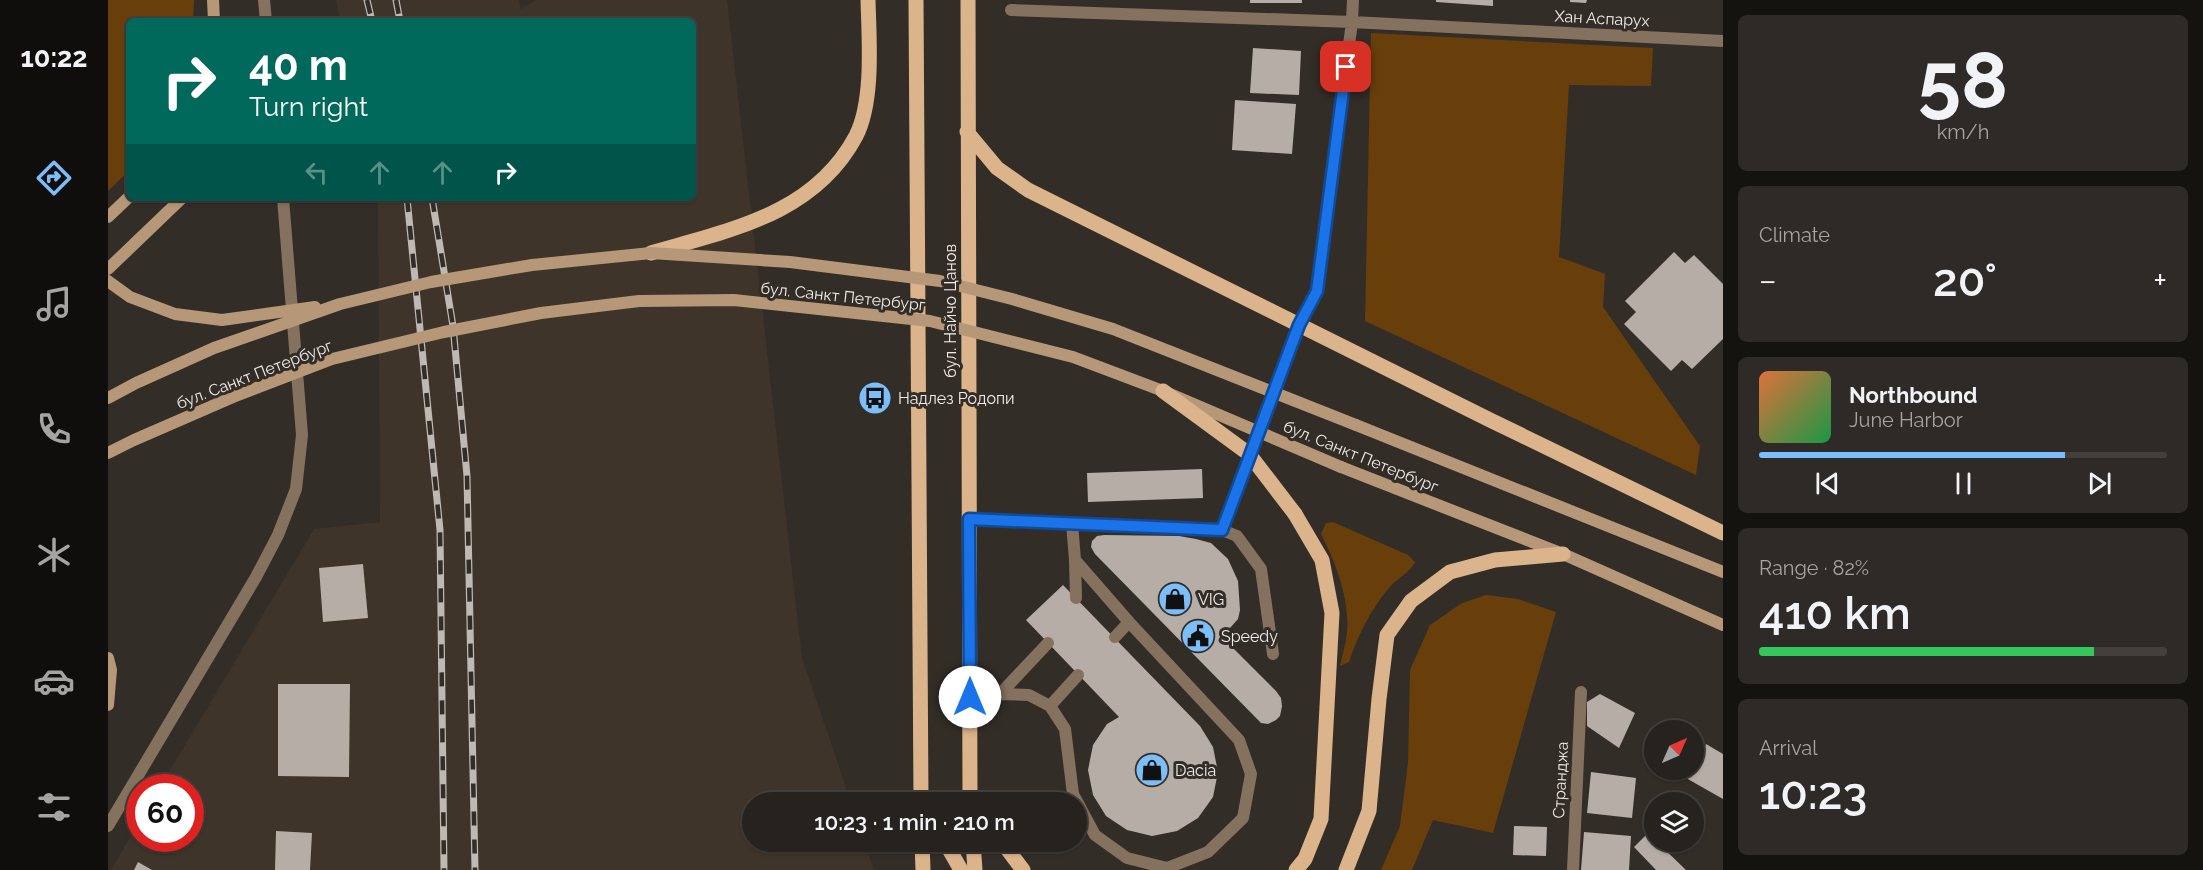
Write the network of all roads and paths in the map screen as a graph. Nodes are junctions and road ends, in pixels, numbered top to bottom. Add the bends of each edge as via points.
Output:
1 (213, 0) edge
2 (264, 0) edge
3 (868, 0) edge
4 (916, 0) edge
5 (968, 0) edge
6 (1353, 0) edge
7 (1011, 10) dead end
8 (214, 18) edge
9 (266, 18) edge
10 (1352, 22) junction
11 (1723, 41) edge
12 (967, 132) junction
13 (126, 200) edge
14 (179, 201) edge
15 (283, 201) edge
16 (108, 217) edge
17 (651, 253) junction
18 (108, 269) edge
19 (108, 281) edge
20 (340, 304) junction
21 (1299, 325) junction
22 (1163, 391) junction
23 (108, 398) edge
24 (108, 453) edge
25 (969, 519) junction
26 (1072, 523) junction
27 (1222, 530) junction
28 (1723, 533) edge
29 (1563, 555) junction
30 (1075, 560) junction
31 (1723, 572) edge
32 (1076, 598) dead end
33 (1129, 622) junction
34 (1723, 625) edge
35 (1114, 637) dead end
36 (1048, 643) dead end
37 (1273, 654) dead end
38 (109, 663) edge
39 (1078, 675) dead end
40 (1581, 692) dead end
41 (1000, 694) junction
42 (970, 697) junction
43 (108, 705) edge
44 (1050, 706) junction
45 (922, 792) edge
46 (972, 792) edge
47 (108, 826) edge
48 (922, 852) edge
49 (951, 852) edge
50 (974, 852) edge
51 (1010, 852) edge
52 (923, 870) edge
53 (961, 870) edge
54 (975, 870) edge
55 (1023, 870) edge
56 (1296, 870) edge
57 (1346, 870) edge
58 (1573, 870) edge

1 - 8 main road
2 - 9 street
3 - 17 main road via 869,72 864,108 856,135 832,169 805,195 774,214
4 - 45 main road, бул. Найчо Цанов
5 - 12 main road, бул. Найчо Цанов
6 - 10 street
7 - 10 street, Хан Аспарух
10 - 11 street, Хан Аспарух
10 - 21 street via 1317,291
12 - 21 main road via 998,168 1028,190
12 - 25 main road, бул. Найчо Цанов
13 - 16 main road
14 - 18 main road
15 - 47 street via 302,435 296,489 278,536 256,577
17 - 20 main road, бул. Санкт Петербург, bridge via 521,267 431,282
17 - 31 main road, бул. Санкт Петербург, bridge via 790,262 940,281 1113,329
19 - 20 main road, bridge via 130,297 175,314 222,320
20 - 23 main road, бул. Санкт Петербург, bridge via 214,348
21 - 27 street
21 - 28 main road
22 - 24 main road, бул. Санкт Петербург, bridge via 1073,357 930,321 734,300 639,301 541,313 332,359 233,397
22 - 29 main road, бул. Санкт Петербург, bridge
22 - 56 main road, bridge via 1249,454 1295,514 1322,560 1332,613 1321,819 1305,859
25 - 26 street
25 - 42 main road, бул. Найчо Цанов
26 - 27 street
26 - 30 street
27 - 37 street via 1237,536 1262,569
29 - 34 main road, бул. Санкт Петербург
29 - 57 main road via 1495,560 1450,572 1412,601 1387,635 1369,811
30 - 32 street
30 - 33 street
33 - 35 street
33 - 44 street via 1239,740 1251,774 1243,818 1208,852 1167,868 1127,858 1095,835 1073,794 1065,729
36 - 41 street
38 - 43 main road
39 - 44 street
40 - 58 street, Странджа
41 - 42 street
41 - 44 street via 1029,695
42 - 46 main road, бул. Найчо Цанов
48 - 52 main road
49 - 53 main road
50 - 54 main road
51 - 55 main road

